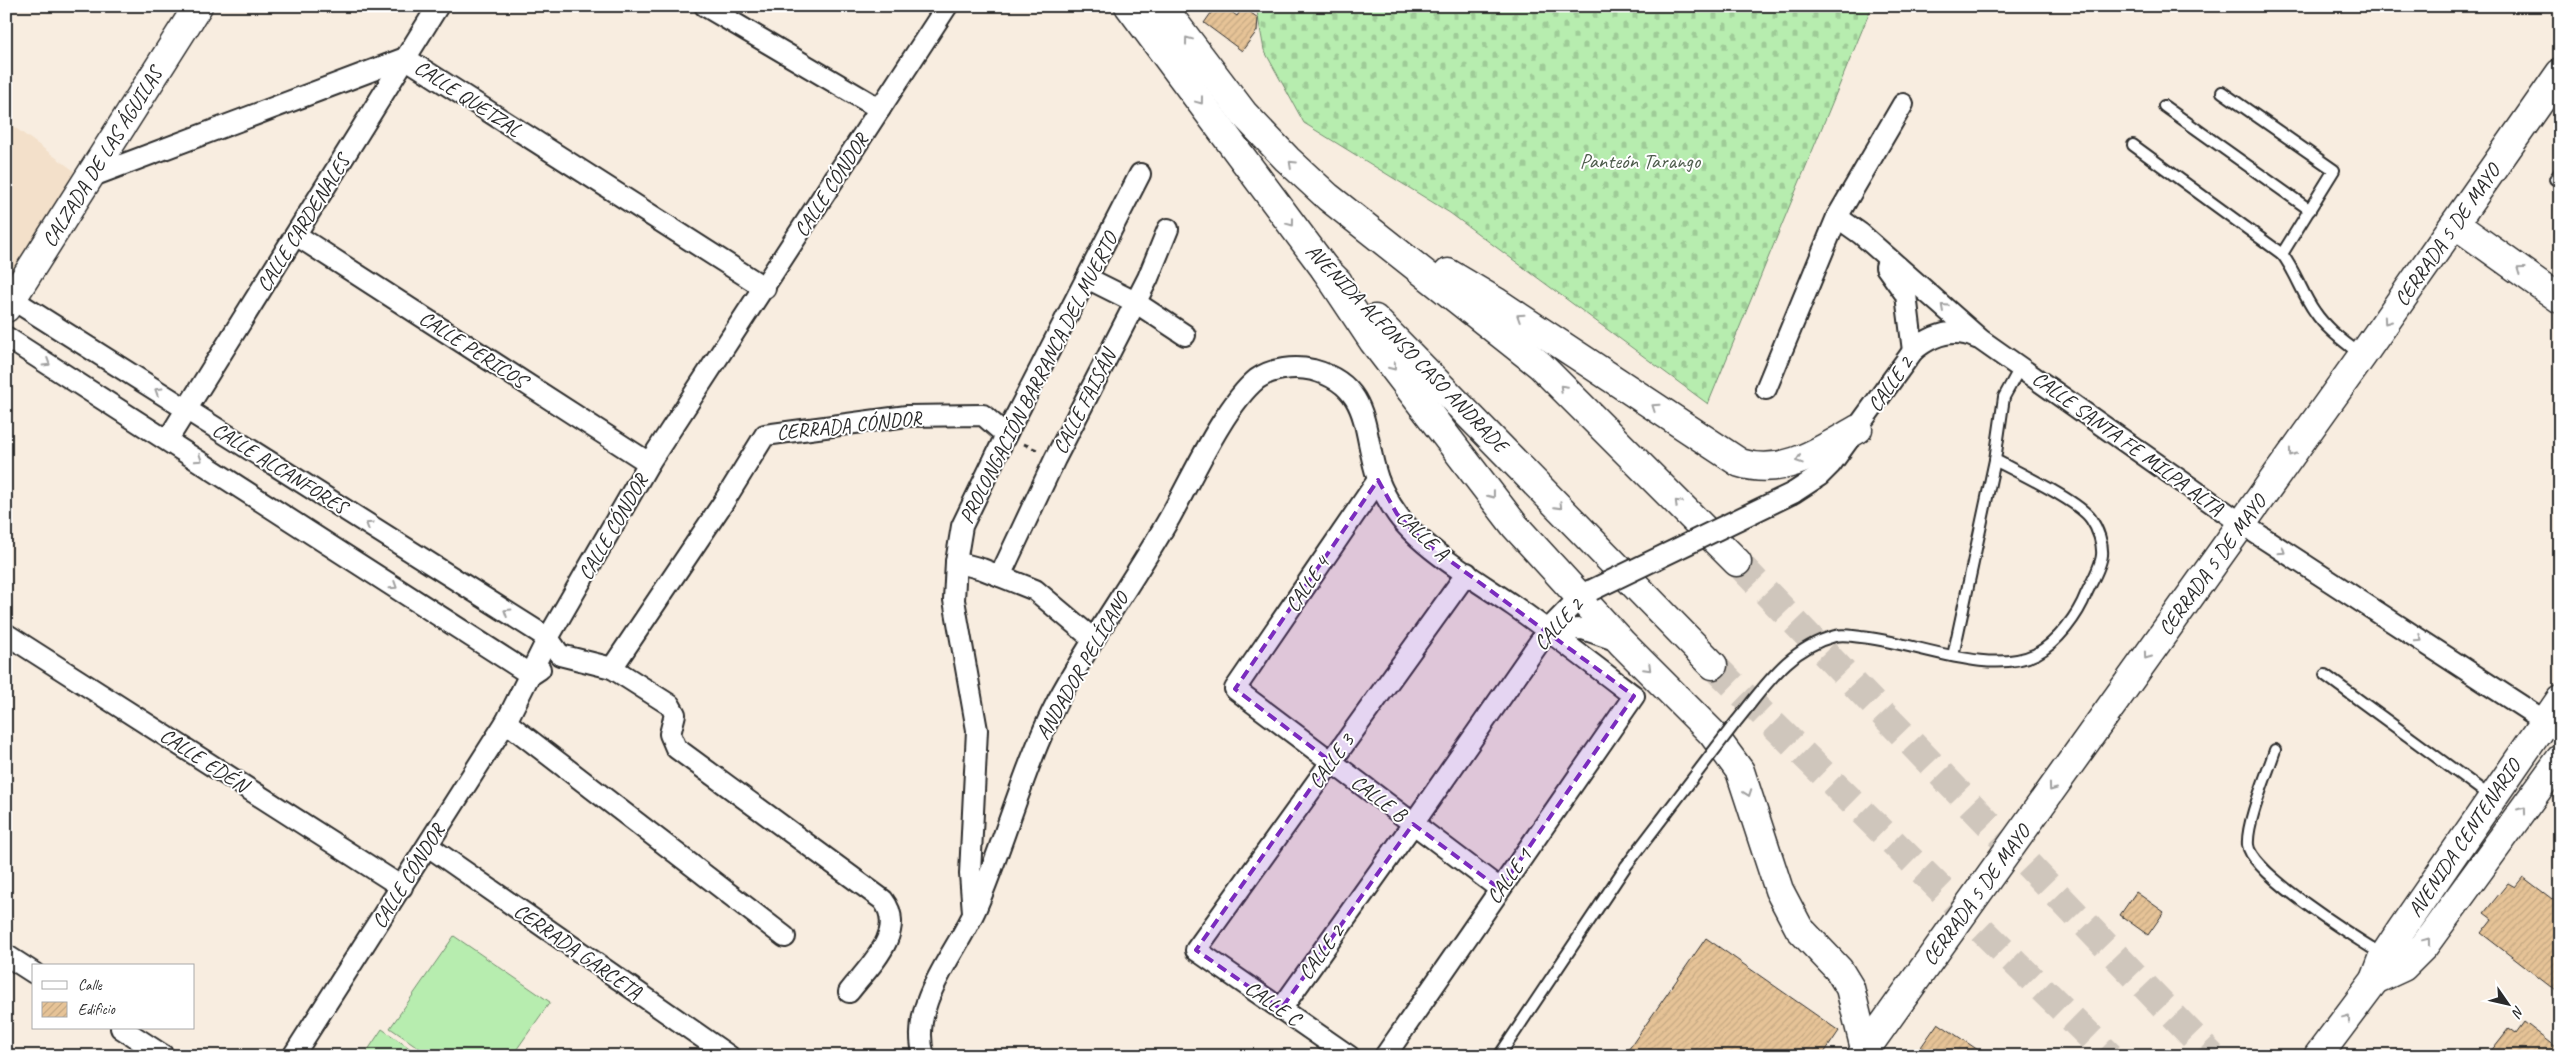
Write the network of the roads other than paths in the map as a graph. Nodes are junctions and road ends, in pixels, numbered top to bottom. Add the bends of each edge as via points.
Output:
1 (198, 6) edge
2 (438, 6) edge
3 (705, 6) edge
4 (947, 6) edge
5 (1129, 6) edge
6 (1162, 6) edge
7 (405, 58) junction
8 (2560, 73) edge
9 (2222, 92) dead end
10 (1903, 104) dead end
11 (2164, 106) dead end
12 (880, 108) junction
13 (2133, 145) dead end
14 (1140, 174) dead end
15 (90, 177) junction
16 (1338, 204) junction
17 (2310, 210) junction
18 (1837, 217) junction
19 (2455, 224) junction
20 (1168, 229) dead end
21 (1861, 234) junction
22 (296, 235) junction
23 (2282, 254) junction
24 (1325, 269) junction
25 (1087, 278) junction
26 (765, 288) junction
27 (2560, 299) edge
28 (1135, 302) junction
29 (9, 303) edge
30 (1185, 336) dead end
31 (6, 337) edge
32 (1981, 340) junction
33 (1913, 351) junction
34 (2362, 356) junction
35 (2021, 366) junction
36 (1258, 378) joint
37 (1766, 389) dead end
38 (187, 410) junction
39 (1858, 429) junction
40 (1006, 435) junction
41 (168, 439) junction
42 (1995, 460) junction
43 (650, 463) junction
44 (1378, 480) junction
45 (2242, 524) junction
46 (956, 562) junction
47 (1737, 562) tunnel mouth
48 (1467, 573) junction
49 (1000, 576) junction
50 (1586, 593) junction
51 (1548, 630) junction
52 (6, 634) edge
53 (548, 638) junction
54 (1093, 639) junction
55 (1622, 643) junction
56 (560, 656) junction
57 (1953, 656) junction
58 (1713, 666) tunnel mouth
59 (612, 668) junction
60 (2325, 674) dead end
61 (531, 675) junction
62 (1235, 689) joint
63 (1634, 696) joint
64 (2555, 717) edge
65 (506, 722) junction
66 (2275, 750) dead end
67 (2560, 759) edge
68 (1330, 761) junction
69 (2492, 798) junction
70 (1413, 824) junction
71 (428, 846) junction
72 (402, 887) junction
73 (1500, 889) junction
74 (973, 915) junction
75 (785, 937) dead end
76 (1196, 950) joint
77 (6, 955) edge
78 (2388, 968) junction
79 (32, 971) edge
80 (849, 992) dead end
81 (1281, 1009) junction
82 (124, 1030) edge
83 (1863, 1053) edge
84 (2322, 1053) edge
85 (164, 1056) edge
86 (293, 1056) edge
87 (729, 1056) edge
88 (924, 1056) edge
89 (1349, 1056) edge
90 (1385, 1056) edge
91 (1499, 1056) edge

1 - 15 main road, CALZADA DE LAS ÁGUILAS
2 - 7 street, CALLE CARDENALES
3 - 12 street
4 - 12 street, CALLE CÓNDOR
5 -> 24 main road, AVENIDA ALFONSO CASO ANDRADE
16 -> 6 main road via 1244,114
7 - 15 street, CALLE QUETZAL
7 - 22 street, CALLE CARDENALES
7 - 26 street, CALLE QUETZAL
8 - 19 main road, CERRADA 5 DE MAYO
9 - 17 lane via 2334,170
10 - 18 street
11 - 17 lane
12 - 26 street, CALLE CÓNDOR
13 - 23 lane
14 - 25 street, PROLONGACIÓN BARRANCA DEL MUERTO
15 - 29 main road, CALZADA DE LAS ÁGUILAS
39 -> 16 main road via 1807,458 1786,464 1764,468 1740,462 1495,301
47 -> 16 main road via 1540,365
17 - 23 lane
18 - 21 street, CALLE SANTA FE MILPA ALTA
18 - 37 street
27 -> 19 main road
19 -> 34 main road, CERRADA 5 DE MAYO
20 - 28 street, CALLE FAISÁN
32 -> 21 street, CALLE SANTA FE MILPA ALTA
21 - 33 street via 1906,295
22 - 38 street, CALLE CARDENALES
22 - 43 street, CALLE PERICOS
23 - 34 lane via 2316,314
24 -> 50 main road via 1373,340 1515,526
24 -> 58 main road, AVENIDA ALFONSO CASO ANDRADE
25 - 28 street
25 - 40 street, PROLONGACIÓN BARRANCA DEL MUERTO
26 - 43 street, CALLE CÓNDOR
28 - 30 street
28 - 49 street, CALLE FAISÁN
38 -> 29 street, CALLE ALCANFORES
31 -> 41 street, CALLE ALCANFORES
32 - 33 street, CALLE 2 via 1964,334 1946,333 1934,336
32 - 35 street, CALLE SANTA FE MILPA ALTA
33 - 39 street, CALLE 2
34 -> 45 main road, CERRADA 5 DE MAYO
35 - 42 lane via 2004,397
35 - 45 street, CALLE SANTA FE MILPA ALTA
36 - 44 street, CALLE A via 1281,368 1312,370 1336,380 1356,398 1365,417
36 - 54 street, ANDADOR PELÍCANO via 1231,408 1167,522
38 - 41 street, CALLE CARDENALES
53 -> 38 street, CALLE ALCANFORES
39 - 50 street, CALLE 2, bridge via 1825,470 1793,493
40 - 46 street, PROLONGACIÓN BARRANCA DEL MUERTO via 962,526
40 - 59 street, CERRADA CÓNDOR via 983,415 907,416 765,435 723,504
41 -> 61 street, CALLE ALCANFORES
42 - 57 lane
42 - 57 lane via 2072,503 2091,518 2099,535 2102,556 2083,602 2059,635 2036,654 2007,661
43 - 53 street, CALLE CÓNDOR
44 - 48 street, CALLE A via 1397,514 1423,541
44 - 62 street, CALLE 4
45 -> 64 street, CALLE SANTA FE MILPA ALTA
45 -> 83 main road, CERRADA 5 DE MAYO
46 - 49 street
46 - 74 street, PROLONGACIÓN BARRANCA DEL MUERTO via 954,600 976,730 970,874
48 - 51 street, CALLE A
48 - 68 street, CALLE 3
49 - 54 street via 1035,590
50 - 51 street, CALLE 2
50 - 55 main road
51 - 55 street via 1597,632
51 - 63 street, CALLE A
51 - 70 street, CALLE 2
52 - 72 street, CALLE EDÉN
53 - 56 street
53 - 61 street, CALLE CÓNDOR
54 - 74 street, ANDADOR PELÍCANO via 1058,700 1030,759 996,861
55 -> 83 main road via 1712,733 1740,771 1779,890 1799,928 1839,970 1850,988
56 - 59 street
56 - 61 street
57 - 91 lane, bridge via 1872,638 1837,635 1808,645 1774,672 1626,866
59 - 80 street via 673,709 675,720 670,734 676,748 888,907 892,923 887,940
60 - 69 lane
61 - 65 street, CALLE CÓNDOR
62 - 68 street, CALLE B
63 - 73 street, CALLE 1
64 - 69 main road, AVENIDA CENTENARIO
65 - 71 street, CALLE CÓNDOR
65 - 75 street
66 - 78 lane via 2250,825 2248,846 2255,860
78 -> 67 main road, AVENIDA CENTENARIO via 2424,946
68 - 70 street, CALLE B
68 - 76 street, CALLE 3
69 - 78 main road, AVENIDA CENTENARIO
70 - 73 street, CALLE B
70 - 81 street, CALLE 2
71 - 72 street, CALLE CÓNDOR
71 - 87 street, CERRADA GARCETA
72 - 86 street, CALLE CÓNDOR
73 - 90 street, CALLE 1
74 - 88 street, ANDADOR PELÍCANO via 940,971 922,1016 921,1048
76 - 81 street, CALLE C
77 - 79 street
84 -> 78 main road, AVENIDA CENTENARIO
81 - 89 street, CALLE C
82 - 85 street

